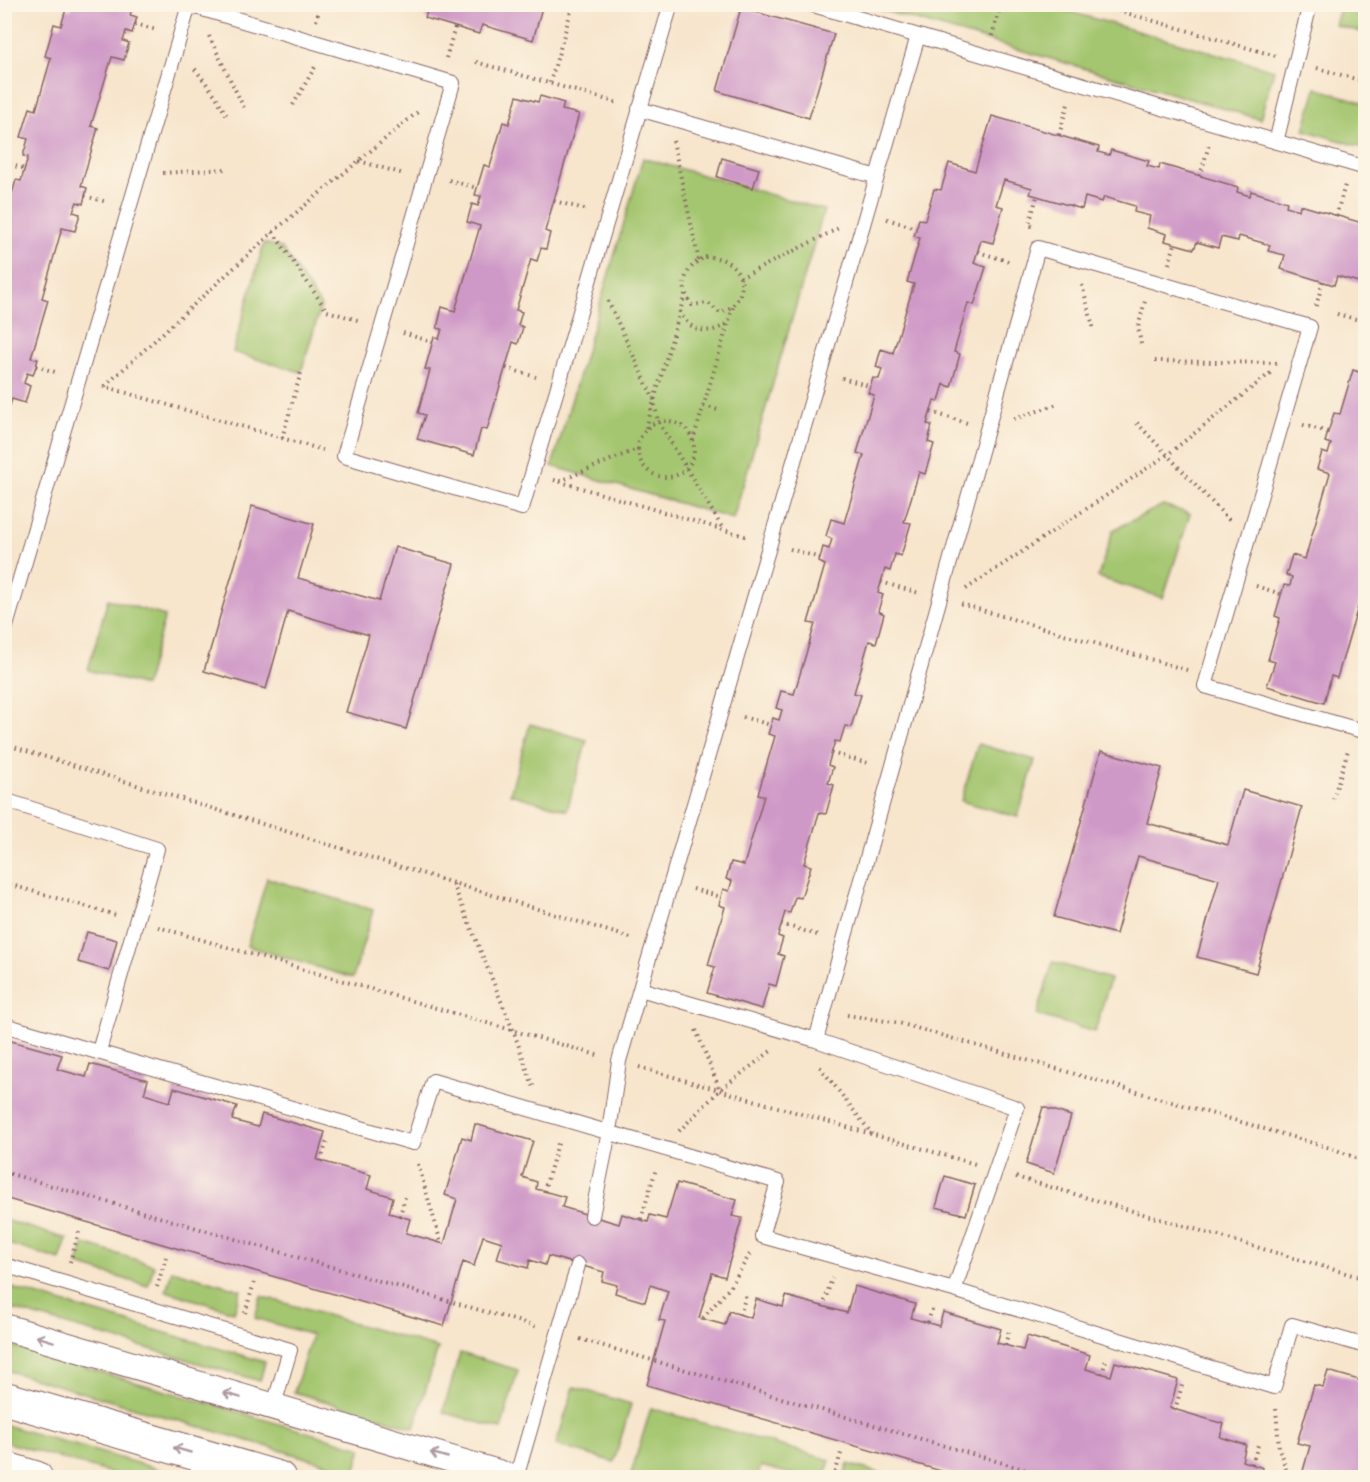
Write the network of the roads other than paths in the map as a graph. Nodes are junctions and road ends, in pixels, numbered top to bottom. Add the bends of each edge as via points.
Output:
1 (671, 4) edge
2 (810, 4) edge
3 (1310, 4) edge
4 (189, 5) edge
5 (918, 36) junction
6 (639, 109) junction
7 (1276, 142) junction
8 (1365, 168) edge
9 (877, 177) junction
10 (4, 633) edge
11 (1360, 731) edge
12 (4, 800) edge
13 (640, 989) junction
14 (4, 1025) edge
15 (816, 1040) junction
16 (99, 1051) junction
17 (609, 1132) junction
18 (592, 1216) dead end
19 (578, 1264) dead end
20 (4, 1265) edge
21 (954, 1290) junction
22 (4, 1327) edge
23 (1365, 1346) edge
24 (4, 1398) edge
25 (273, 1407) junction
26 (4, 1468) edge
27 (36, 1478) edge
28 (279, 1478) edge
29 (516, 1478) edge

1 - 6 lane
2 - 5 lane
3 - 7 lane
4 - 6 lane via 446,81 426,177 344,456 522,508
4 - 10 lane
5 - 7 lane
5 - 9 lane
6 - 9 lane
7 - 8 lane
9 - 13 lane
11 - 15 lane via 1205,686 1310,327 1038,248 944,600
12 - 16 lane via 157,849
13 - 15 lane
13 - 17 lane via 619,1061
14 - 16 lane
15 - 21 lane via 1017,1108
16 - 17 lane via 413,1143 433,1081
17 - 18 lane
17 - 21 lane via 778,1182 762,1236
19 - 29 lane
20 - 25 lane via 290,1350
21 - 23 lane via 1274,1387 1292,1325
25 -> 22 street
28 -> 24 street
29 -> 25 street
26 - 27 street

